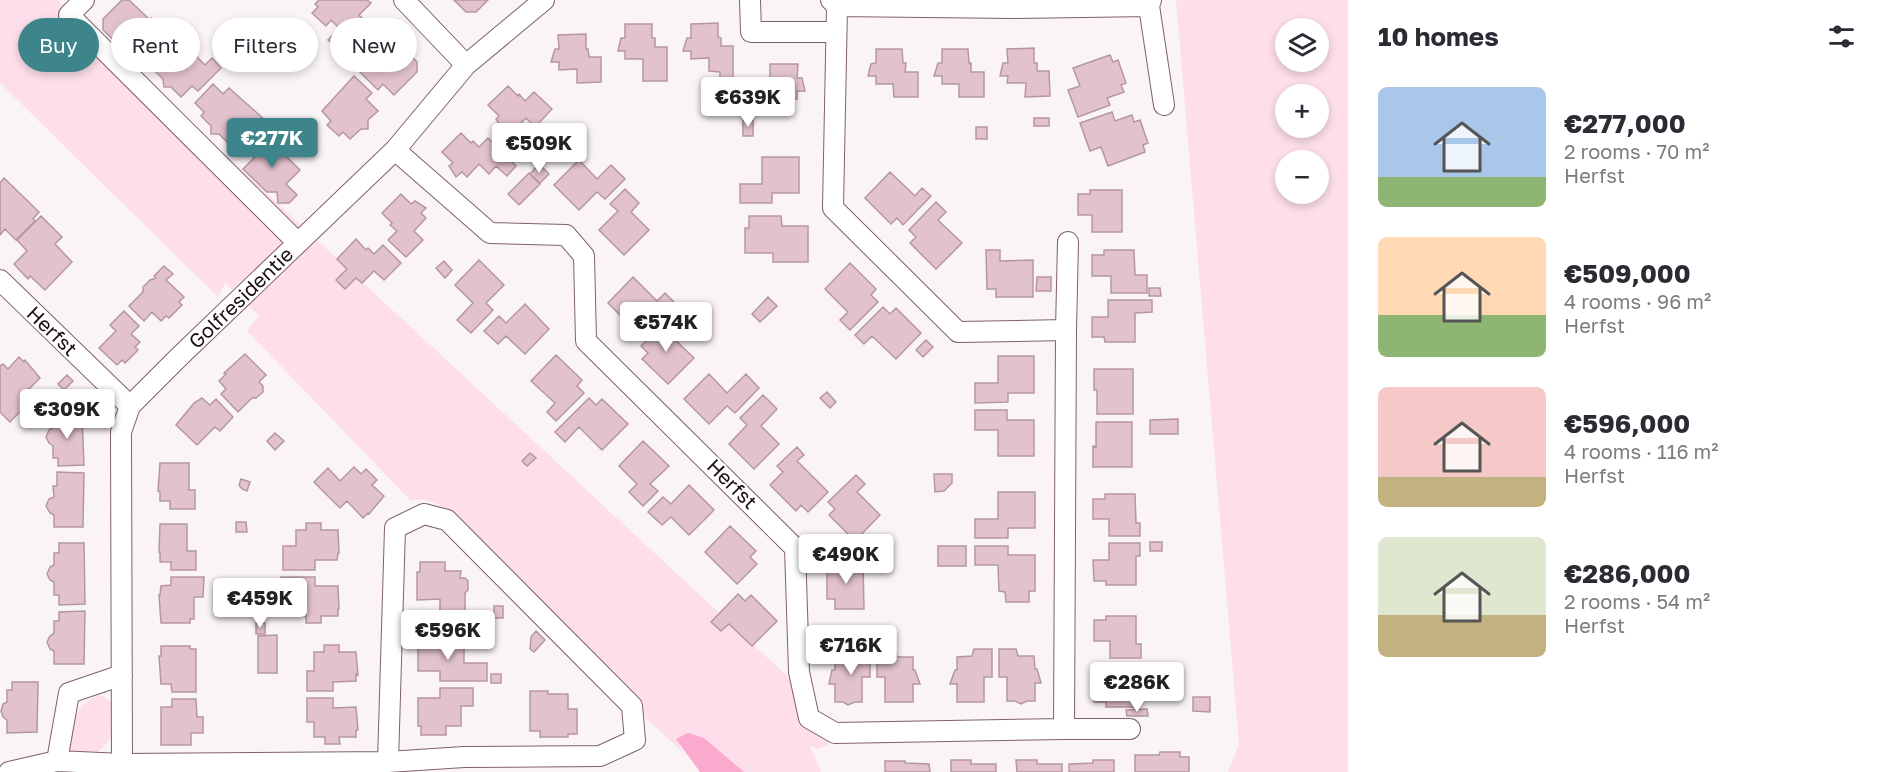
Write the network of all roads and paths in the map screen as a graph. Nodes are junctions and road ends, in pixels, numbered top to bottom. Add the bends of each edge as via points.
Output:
1 (84, 0) edge
2 (404, 0) edge
3 (544, 0) edge
4 (750, 0) edge
5 (834, 3) edge
6 (1150, 3) edge
7 (1013, 4) edge
8 (836, 32) junction
9 (466, 65) junction
10 (1164, 105) dead end
11 (395, 150) junction
12 (1068, 242) dead end
13 (298, 243) junction
14 (0, 280) edge
15 (1066, 330) junction
16 (130, 406) junction
17 (122, 675) junction
18 (1064, 729) junction
19 (1130, 729) dead end
20 (57, 761) junction
21 (388, 762) junction
22 (122, 764) junction
23 (9, 772) edge

1 - 13 street via 69,15
2 - 9 street
3 - 9 street, Golfresidentie
4 - 8 street via 751,32
5 - 7 street
5 - 8 street
6 - 7 street
6 - 10 street
8 - 15 street via 833,208 958,332
9 - 11 street, Golfresidentie
11 - 13 street, Golfresidentie
11 - 18 street, Herfst via 490,233 566,236 584,256 586,341 795,548 799,672 809,718 835,733
12 - 15 street
13 - 16 street, Golfresidentie
14 - 16 street, Herfst
15 - 18 street
16 - 17 street, Golfresidentie via 122,432
17 - 20 street via 69,693
17 - 22 street, Golfresidentie
18 - 19 street, Herfst
20 - 22 street
20 - 23 street
21 - 21 street via 395,528 424,514 447,520 632,706 636,740 600,756
21 - 22 street

